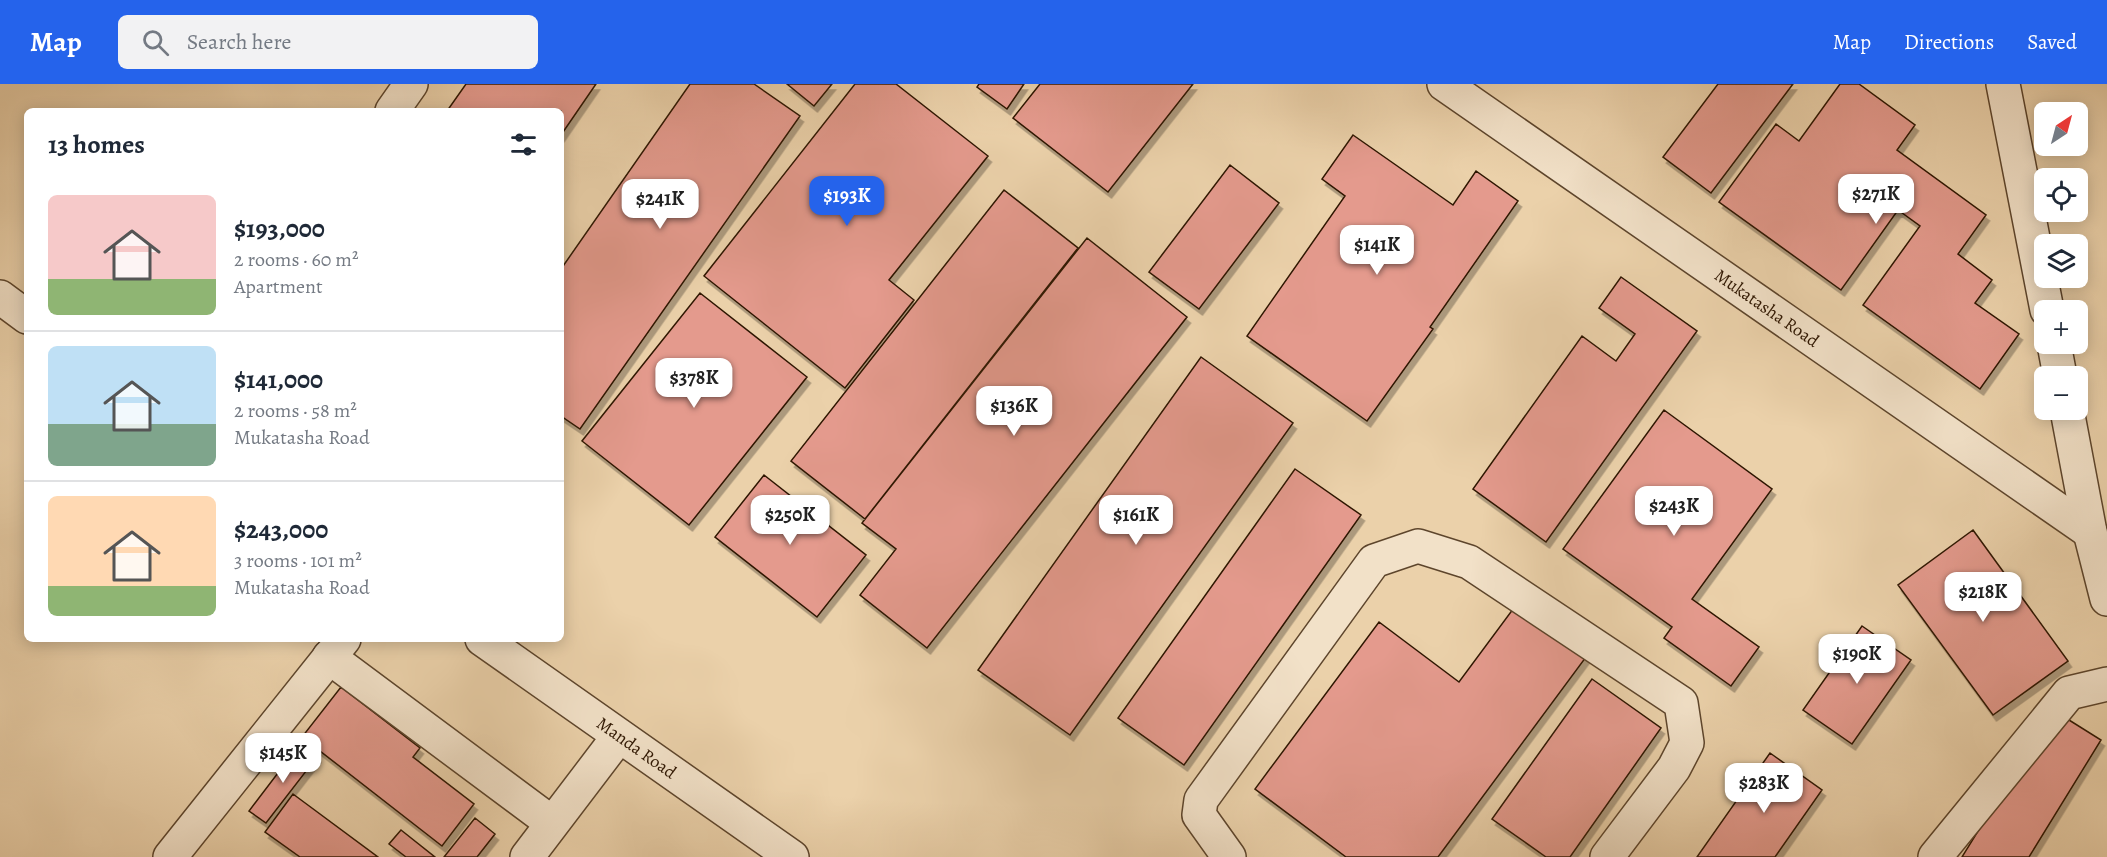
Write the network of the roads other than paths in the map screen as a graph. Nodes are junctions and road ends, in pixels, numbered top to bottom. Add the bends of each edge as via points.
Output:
1 (411, 84) edge
2 (1444, 84) edge
3 (2004, 84) edge
4 (394, 108) edge
5 (0, 297) edge
6 (2045, 300) edge
7 (24, 315) edge
8 (2069, 420) edge
9 (2090, 532) junction
10 (2107, 599) edge
11 (486, 642) edge
12 (337, 648) edge
13 (2107, 684) edge
14 (619, 736) junction
15 (552, 823) junction
16 (170, 857) edge
17 (527, 857) edge
18 (792, 857) edge
19 (1229, 857) edge
20 (1607, 857) edge
21 (1935, 857) edge

1 - 4 street
2 - 9 street, Mukatasha Road
3 - 6 street
5 - 7 street
8 - 9 street
9 - 10 street
11 - 14 street, Manda Road
12 - 15 street
12 - 16 street
13 - 21 street via 2069,693
14 - 15 street
14 - 18 street, Manda Road
15 - 17 street
19 - 20 street via 1199,815 1201,800 1374,561 1418,546 1469,562 1681,703 1687,743 1674,768

